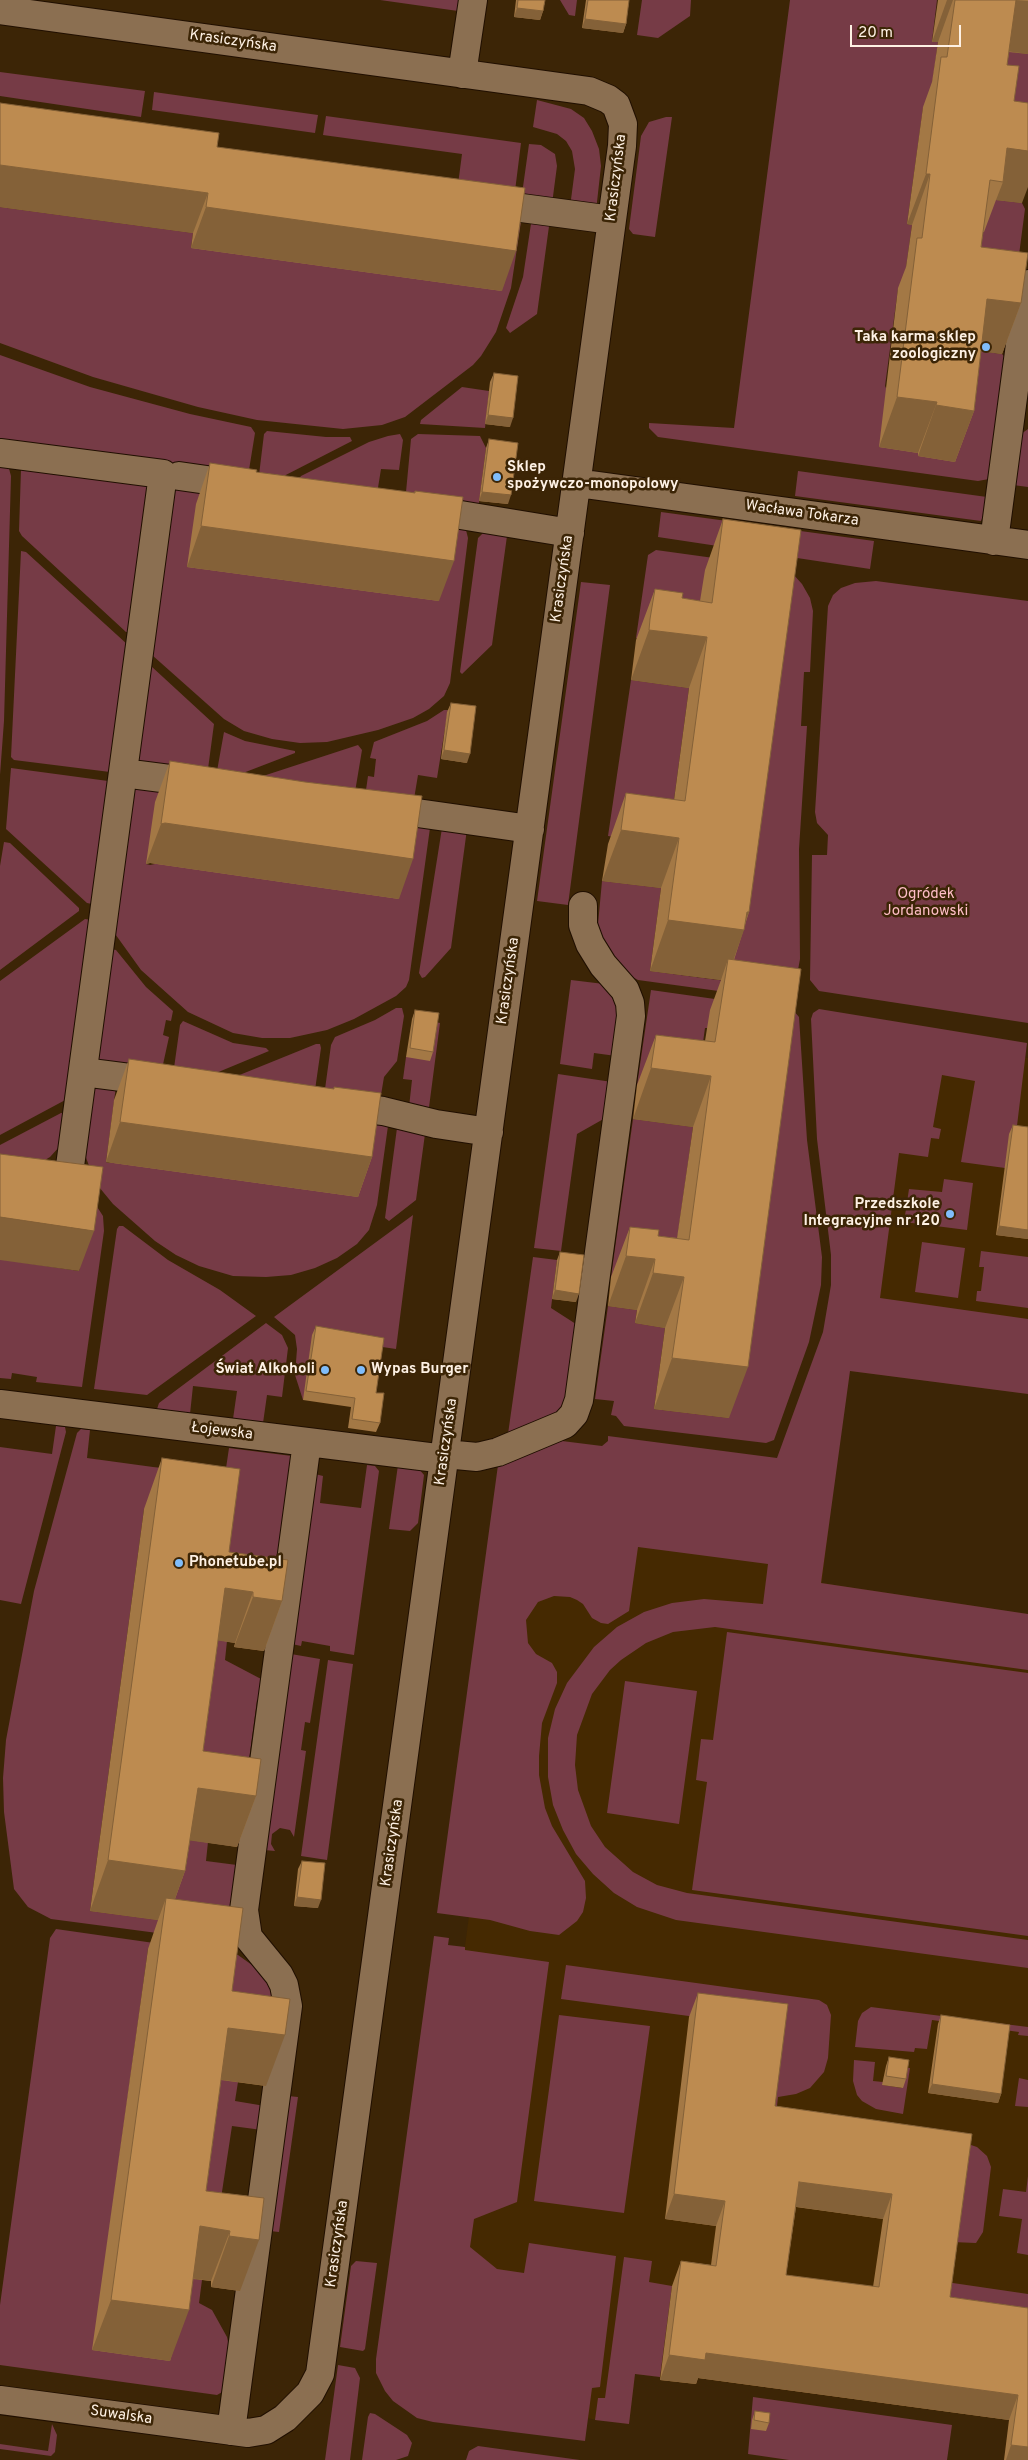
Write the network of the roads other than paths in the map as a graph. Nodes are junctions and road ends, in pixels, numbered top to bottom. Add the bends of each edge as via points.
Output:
1 (472, 0) edge
2 (0, 10) edge
3 (462, 74) junction
4 (460, 199) edge
5 (612, 220) junction
6 (1028, 284) edge
7 (0, 452) edge
8 (179, 476) dead end
9 (576, 483) junction
10 (269, 488) edge
11 (398, 506) edge
12 (570, 533) junction
13 (994, 541) junction
14 (1028, 545) edge
15 (123, 773) junction
16 (224, 786) edge
17 (359, 805) edge
18 (530, 829) junction
19 (583, 906) dead end
20 (83, 1072) junction
21 (186, 1085) edge
22 (318, 1102) edge
23 (489, 1132) junction
24 (0, 1172) edge
25 (0, 1404) edge
26 (307, 1442) junction
27 (445, 1456) junction
28 (0, 2400) edge
29 (237, 2432) junction

1 - 3 street
2 - 3 street, Krasiczyńska
3 - 5 street, Krasiczyńska via 589,91 616,105 623,124 623,141
4 - 5 street
5 - 9 street, Krasiczyńska
6 - 13 street
7 - 15 street via 163,474
8 - 10 street
9 - 12 street, Krasiczyńska
9 - 13 street, Wacława Tokarza
11 - 12 street
12 - 18 street, Krasiczyńska
13 - 14 street, Wacława Tokarza
15 - 16 street
15 - 20 street
17 - 18 street
18 - 23 street, Krasiczyńska
19 - 27 street, Łojewska via 583,925 590,944 603,966 626,990 631,1016 579,1400 574,1414 565,1424 498,1452 477,1457
20 - 21 street
20 - 24 street via 68,1181
22 - 23 street
23 - 27 street, Krasiczyńska
25 - 26 street, Łojewska
26 - 27 street, Łojewska
26 - 29 street via 244,1910 248,1938 279,1975 288,2006
27 - 29 street, Krasiczyńska via 321,2366 318,2380 310,2393 285,2418 266,2430
28 - 29 street, Suwalska

